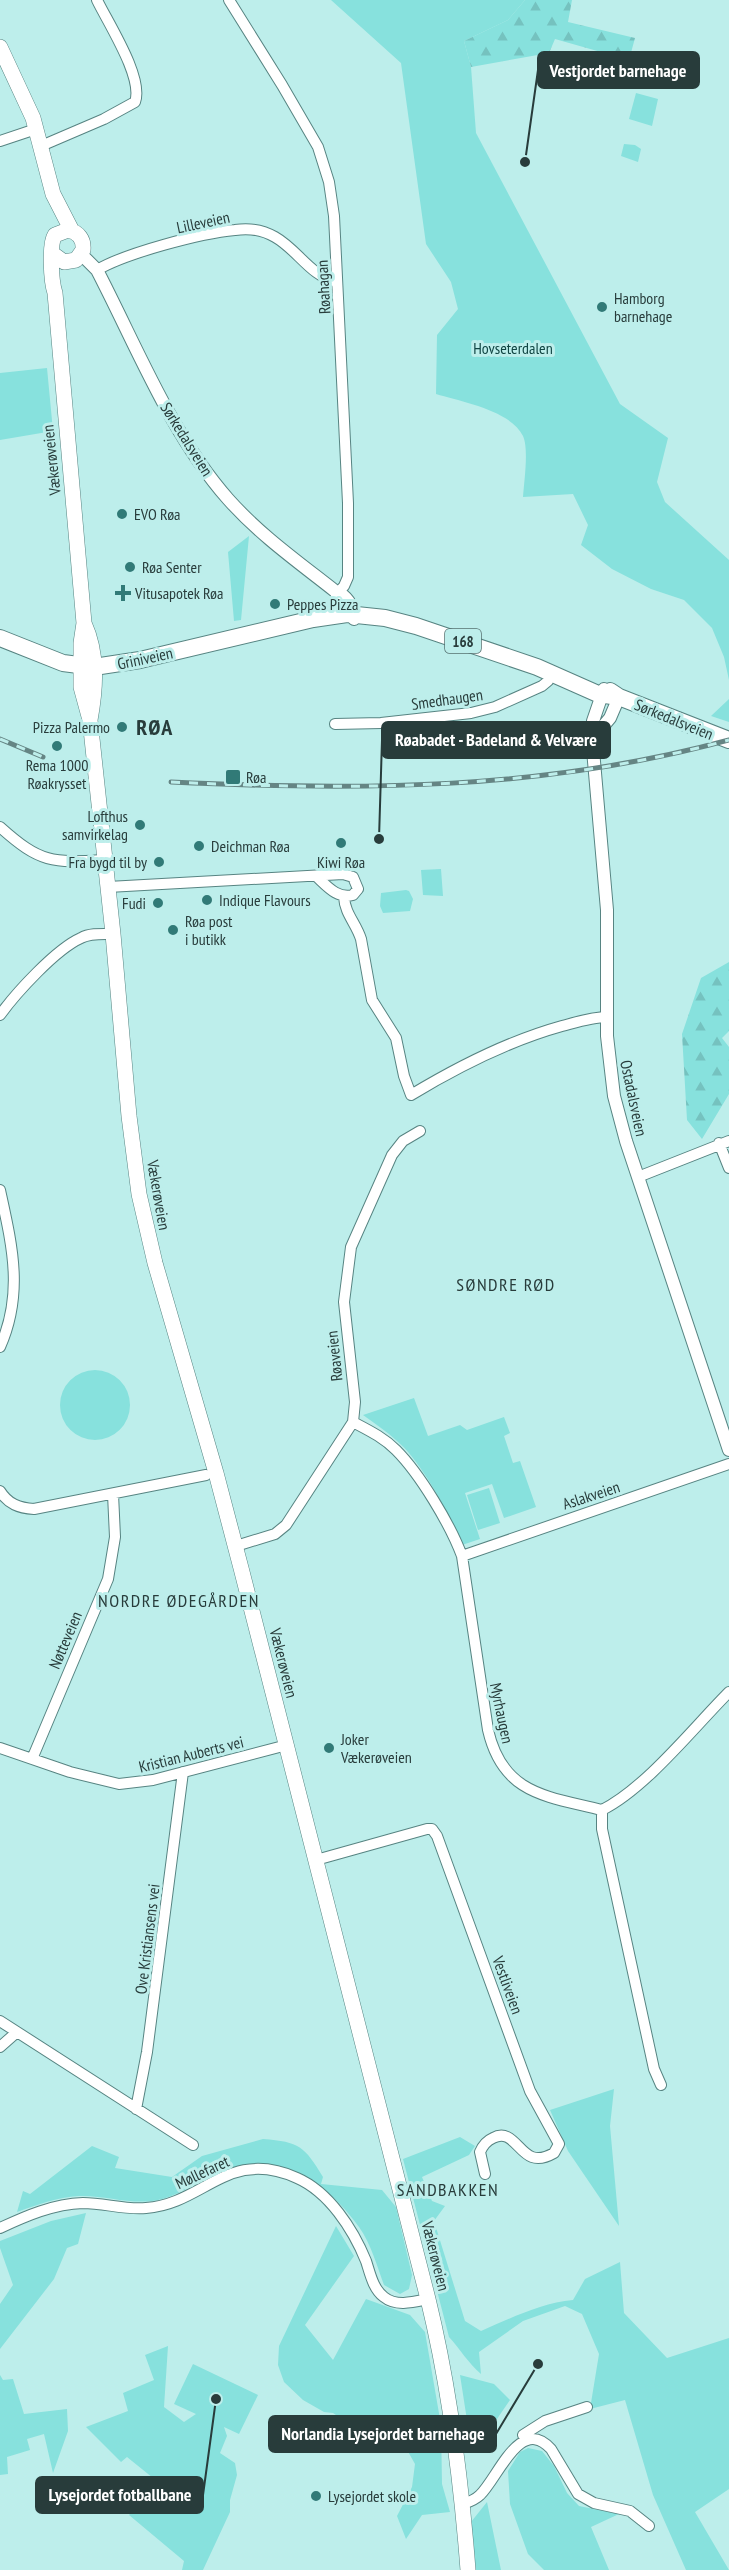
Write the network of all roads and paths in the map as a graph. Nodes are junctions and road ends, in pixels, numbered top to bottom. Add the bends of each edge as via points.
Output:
1 (97, 0) edge
2 (229, 0) edge
3 (0, 47) edge
4 (36, 129) junction
5 (0, 141) edge
6 (41, 146) junction
7 (53, 194) junction
8 (72, 231) junction
9 (56, 235) junction
10 (53, 254) junction
11 (75, 258) junction
12 (97, 270) junction
13 (337, 282) junction
14 (55, 293) junction
15 (337, 593) junction
16 (350, 617) junction
17 (0, 638) edge
18 (87, 667) junction
19 (556, 674) junction
20 (603, 691) junction
21 (619, 697) junction
22 (335, 724) dead end
23 (594, 736) junction
24 (729, 740) edge
25 (0, 827) edge
26 (104, 860) junction
27 (316, 876) junction
28 (108, 887) junction
29 (344, 897) junction
30 (113, 934) junction
31 (0, 1015) edge
32 (607, 1017) junction
33 (420, 1131) dead end
34 (724, 1142) edge
35 (729, 1168) edge
36 (638, 1177) junction
37 (0, 1190) edge
38 (0, 1347) edge
39 (353, 1422) junction
40 (729, 1450) edge
41 (729, 1464) edge
42 (206, 1475) dead end
43 (0, 1491) edge
44 (113, 1494) junction
45 (236, 1546) junction
46 (462, 1556) junction
47 (729, 1692) edge
48 (287, 1744) junction
49 (0, 1748) edge
50 (32, 1759) junction
51 (183, 1773) junction
52 (602, 1810) junction
53 (316, 1860) junction
54 (0, 2020) edge
55 (17, 2032) junction
56 (0, 2047) edge
57 (661, 2085) dead end
58 (136, 2109) junction
59 (193, 2145) dead end
60 (484, 2174) dead end
61 (0, 2228) edge
62 (428, 2299) junction
63 (588, 2407) dead end
64 (523, 2435) dead end
65 (463, 2504) junction
66 (649, 2526) dead end
67 (468, 2570) edge

1 - 6 street via 133,73 138,94 135,102
2 - 13 street, Røahagan via 318,147 334,216
3 - 4 main road
4 - 5 street
4 - 6 main road
6 - 7 main road
7 - 8 main road
7 - 9 main road
8 - 9 main road via 63,230
8 - 11 main road via 83,243
9 - 10 main road via 51,243
10 - 11 main road via 60,260
10 - 14 main road, Vækerøveien via 51,280
11 - 12 street, Sørkedalsveien
11 - 14 main road, Vækerøveien
12 - 13 street, Lilleveien via 127,257 215,233 250,230 272,235 316,274
12 - 15 street, Sørkedalsveien via 178,428 210,477 273,544
13 - 15 street, Røahagan via 348,577
14 - 18 main road, Vækerøveien via 84,624 91,638
15 - 16 street, Sørkedalsveien via 348,599
16 - 18 main road, Griniveien / 168 via 293,625 140,660
16 - 19 main road, Sørkedalsveien / 168 via 385,618 416,626
17 - 18 main road, Griniveien / 168 via 50,659
18 - 26 main road, Vækerøveien via 95,686 90,720
19 - 20 main road, Sørkedalsveien / 168 via 572,685
19 - 22 street, Smedhaugen via 542,686 495,707 439,717
20 - 21 main road, Sørkedalsveien / 168
20 - 23 street, Ostadalsveien via 593,721
21 - 23 street via 610,718
21 - 24 main road, Sørkedalsveien / 168
23 - 32 street, Ostadalsveien via 607,925
25 - 26 street via 46,858 60,862
26 - 28 main road, Vækerøveien
27 - 28 street
27 - 29 street
27 - 29 street via 353,877 358,889
28 - 30 main road, Vækerøveien
29 - 32 street via 344,908 361,939 372,1000 396,1038 411,1095 520,1039
30 - 31 street via 90,935 69,944
30 - 45 main road, Vækerøveien via 141,1204
32 - 36 street, Ostadalsveien via 614,1096
33 - 39 street, Røaveien via 392,1155 351,1247 344,1302 355,1402
34 - 35 street
34 - 36 street
36 - 40 street, Ostadalsveien
37 - 38 street via 11,1242 15,1288
39 - 45 street via 286,1526 275,1534
39 - 46 street, Myrhaugen via 395,1449 410,1466 449,1527
41 - 46 street, Aslakveien
42 - 44 street
43 - 44 street via 16,1506 34,1509
44 - 50 street, Nøtteveien via 115,1537 108,1579
45 - 48 main road, Vækerøveien
46 - 52 street, Myrhaugen via 488,1730 498,1758 527,1790
47 - 52 street via 618,1802
48 - 51 street, Kristian Auberts vei
48 - 53 main road, Vækerøveien
49 - 50 street, Kristian Auberts vei
50 - 51 street, Kristian Auberts vei via 119,1785
51 - 58 street, Ove Kristiansens vei
52 - 57 street via 602,1829 654,2069
53 - 60 street, Vestliveien via 427,1829 437,1836 530,2091 559,2144 554,2153 536,2158 508,2137 496,2136 480,2152
53 - 62 main road, Vækerøveien
54 - 55 street
55 - 56 street
55 - 58 street
58 - 59 street
61 - 62 street, Møllefaret via 54,2207 82,2203 146,2208 169,2204 229,2174 257,2169 274,2171 310,2186 334,2207 385,2298 400,2303
62 - 65 main road, Vækerøveien via 448,2391
63 - 64 street via 545,2421
65 - 66 street via 479,2496 514,2447 534,2439 550,2449 578,2494 594,2503 624,2508
65 - 67 main road, Vækerøveien

